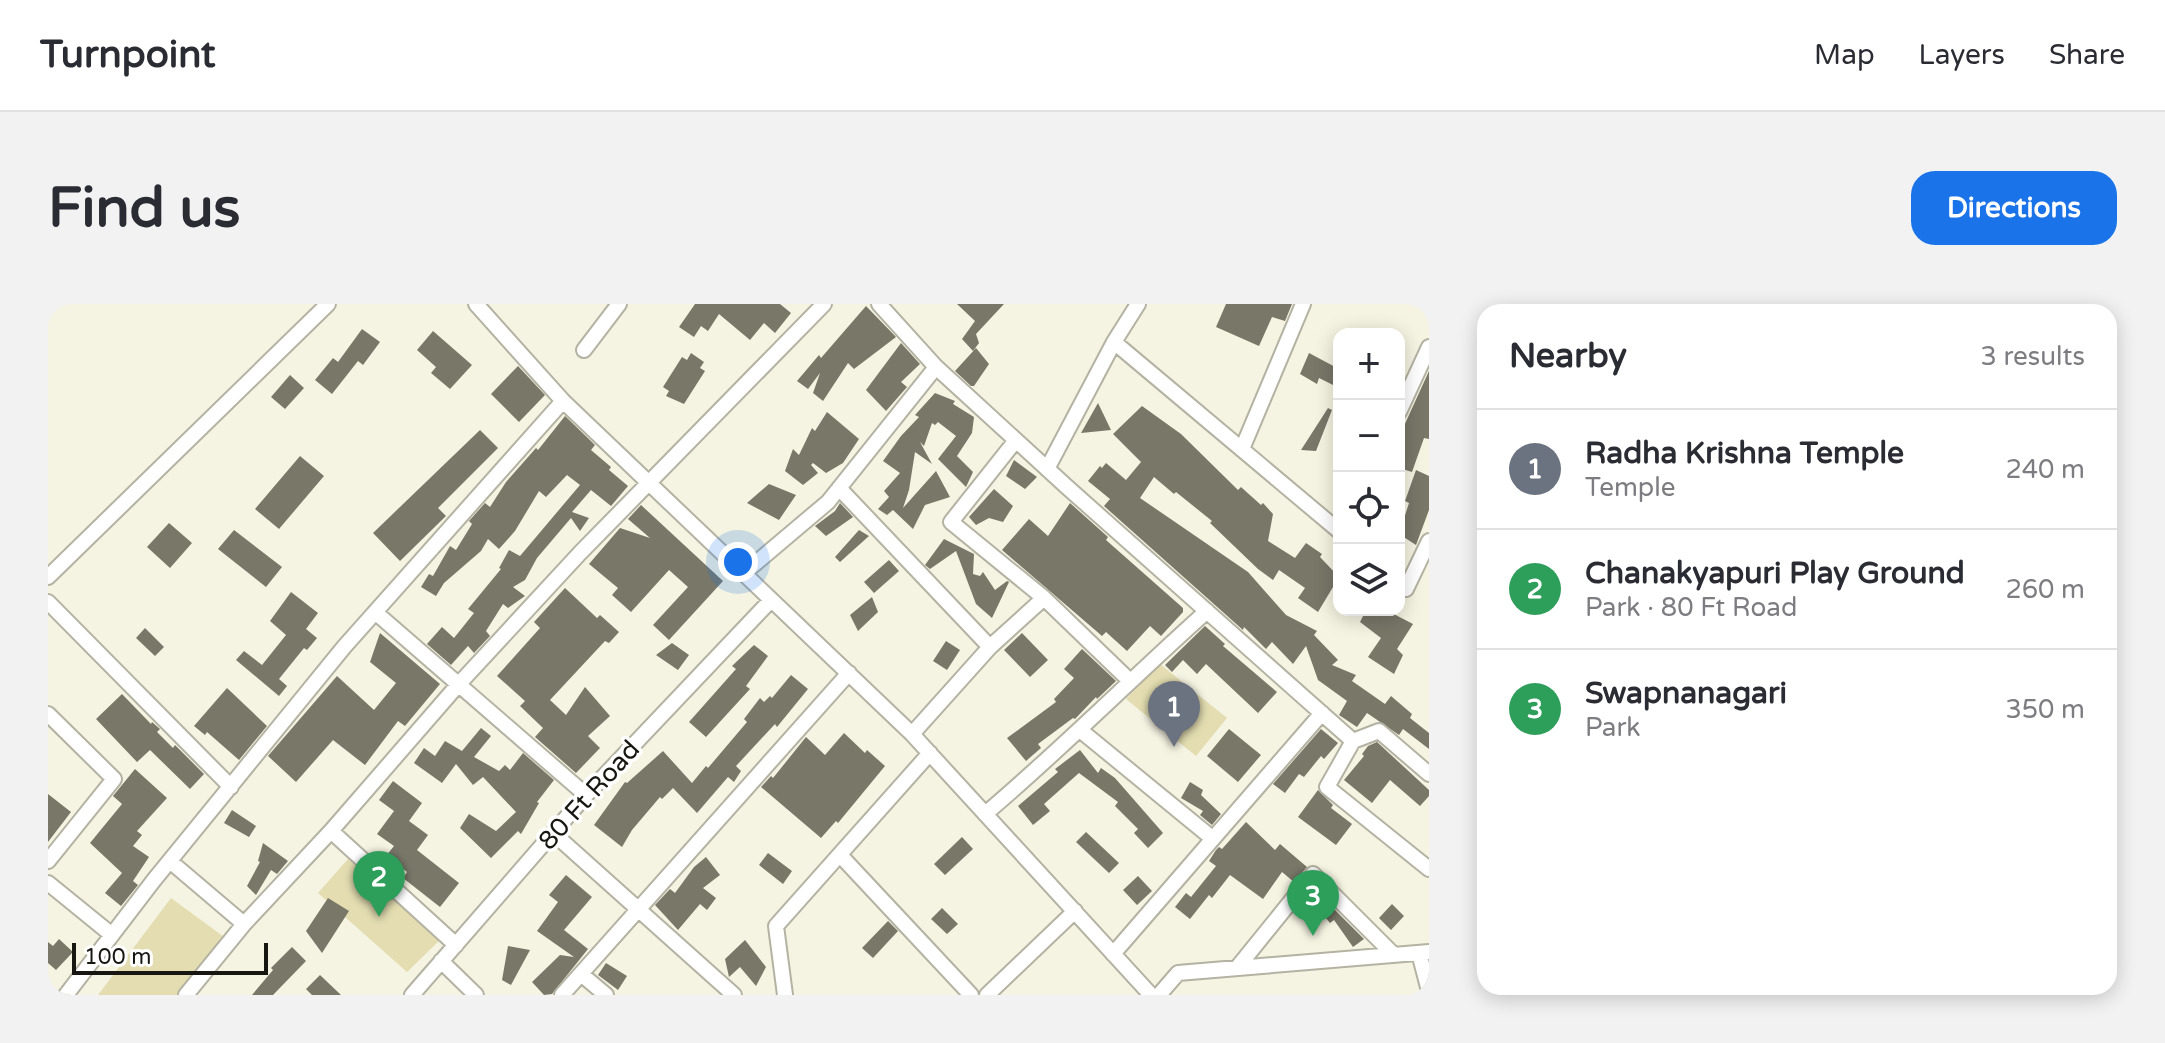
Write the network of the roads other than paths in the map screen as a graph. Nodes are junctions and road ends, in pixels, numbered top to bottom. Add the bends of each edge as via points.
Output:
1 (328, 304) edge
2 (476, 304) edge
3 (619, 304) edge
4 (824, 304) edge
5 (879, 304) edge
6 (1138, 304) edge
7 (1303, 304) edge
8 (1114, 342) junction
9 (1429, 347) edge
10 (584, 350) dead end
11 (936, 367) junction
12 (1405, 400) edge
13 (563, 401) junction
14 (1016, 440) junction
15 (1242, 449) junction
16 (1047, 469) junction
17 (651, 484) junction
18 (839, 488) junction
19 (1333, 526) edge
20 (1429, 541) edge
21 (744, 573) junction
22 (48, 577) edge
23 (1405, 588) edge
24 (1044, 598) junction
25 (771, 600) junction
26 (48, 602) edge
27 (1207, 611) junction
28 (375, 612) junction
29 (990, 647) junction
30 (849, 673) junction
31 (1130, 681) junction
32 (457, 686) junction
33 (1322, 713) junction
34 (48, 714) edge
35 (1080, 730) junction
36 (912, 734) junction
37 (1353, 741) junction
38 (930, 753) junction
39 (1429, 774) edge
40 (231, 787) junction
41 (586, 795) junction
42 (985, 814) junction
43 (331, 831) junction
44 (553, 833) junction
45 (1212, 838) junction
46 (840, 855) junction
47 (48, 861) edge
48 (171, 862) junction
49 (1429, 869) edge
50 (48, 883) edge
51 (640, 910) junction
52 (1075, 911) junction
53 (244, 924) junction
54 (112, 935) junction
55 (456, 945) junction
56 (1424, 952) edge
57 (1113, 954) junction
58 (1394, 955) junction
59 (441, 961) junction
60 (1237, 968) junction
61 (581, 974) junction
62 (1429, 991) edge
63 (66, 995) edge
64 (186, 995) edge
65 (412, 995) edge
66 (476, 995) edge
67 (562, 995) edge
68 (606, 995) edge
69 (734, 995) edge
70 (785, 995) edge
71 (971, 995) edge
72 (987, 995) edge
73 (1151, 995) edge
74 (1159, 995) edge

1 - 22 street
2 - 13 street
3 - 10 street
4 - 17 street
5 - 11 street
6 - 8 street
7 - 15 street
8 - 15 street
8 - 16 street
9 - 12 street
11 - 14 street
11 - 18 street
13 - 17 street
13 - 28 street
14 - 16 street
14 - 24 street via 951,522
15 - 19 street
16 - 27 street
17 - 21 street
17 - 32 street
18 - 21 street
18 - 29 street
20 - 23 street
21 - 25 street
24 - 29 street
24 - 31 street
25 - 30 street
25 - 41 street, 80 Ft Road
26 - 40 street
27 - 31 street
27 - 33 street
28 - 32 street
28 - 40 street
29 - 36 street
30 - 36 street
30 - 51 street
31 - 35 street
32 - 41 street
32 - 43 street
33 - 37 street
33 - 45 street
34 - 47 street via 114,779
35 - 42 street
35 - 45 street
36 - 38 street
37 - 39 street via 1379,731
37 - 49 street via 1327,787
38 - 42 street
38 - 46 street
40 - 48 street
41 - 44 street, 80 Ft Road
42 - 52 street
43 - 53 street
43 - 55 street
44 - 51 street
44 - 55 street, 80 Ft Road
45 - 57 street
46 - 70 street via 776,926
46 - 71 street
48 - 53 street
48 - 54 street
50 - 54 street
51 - 61 street
51 - 69 street
52 - 57 street
52 - 72 street
53 - 64 street
54 - 63 street
55 - 59 street, 80 Ft Road
56 - 58 street
56 - 62 street
57 - 73 street
58 - 60 street
58 - 60 street via 1313,874
59 - 65 street, 80 Ft Road
59 - 66 street
60 - 74 street via 1178,973
61 - 67 street
61 - 68 street

